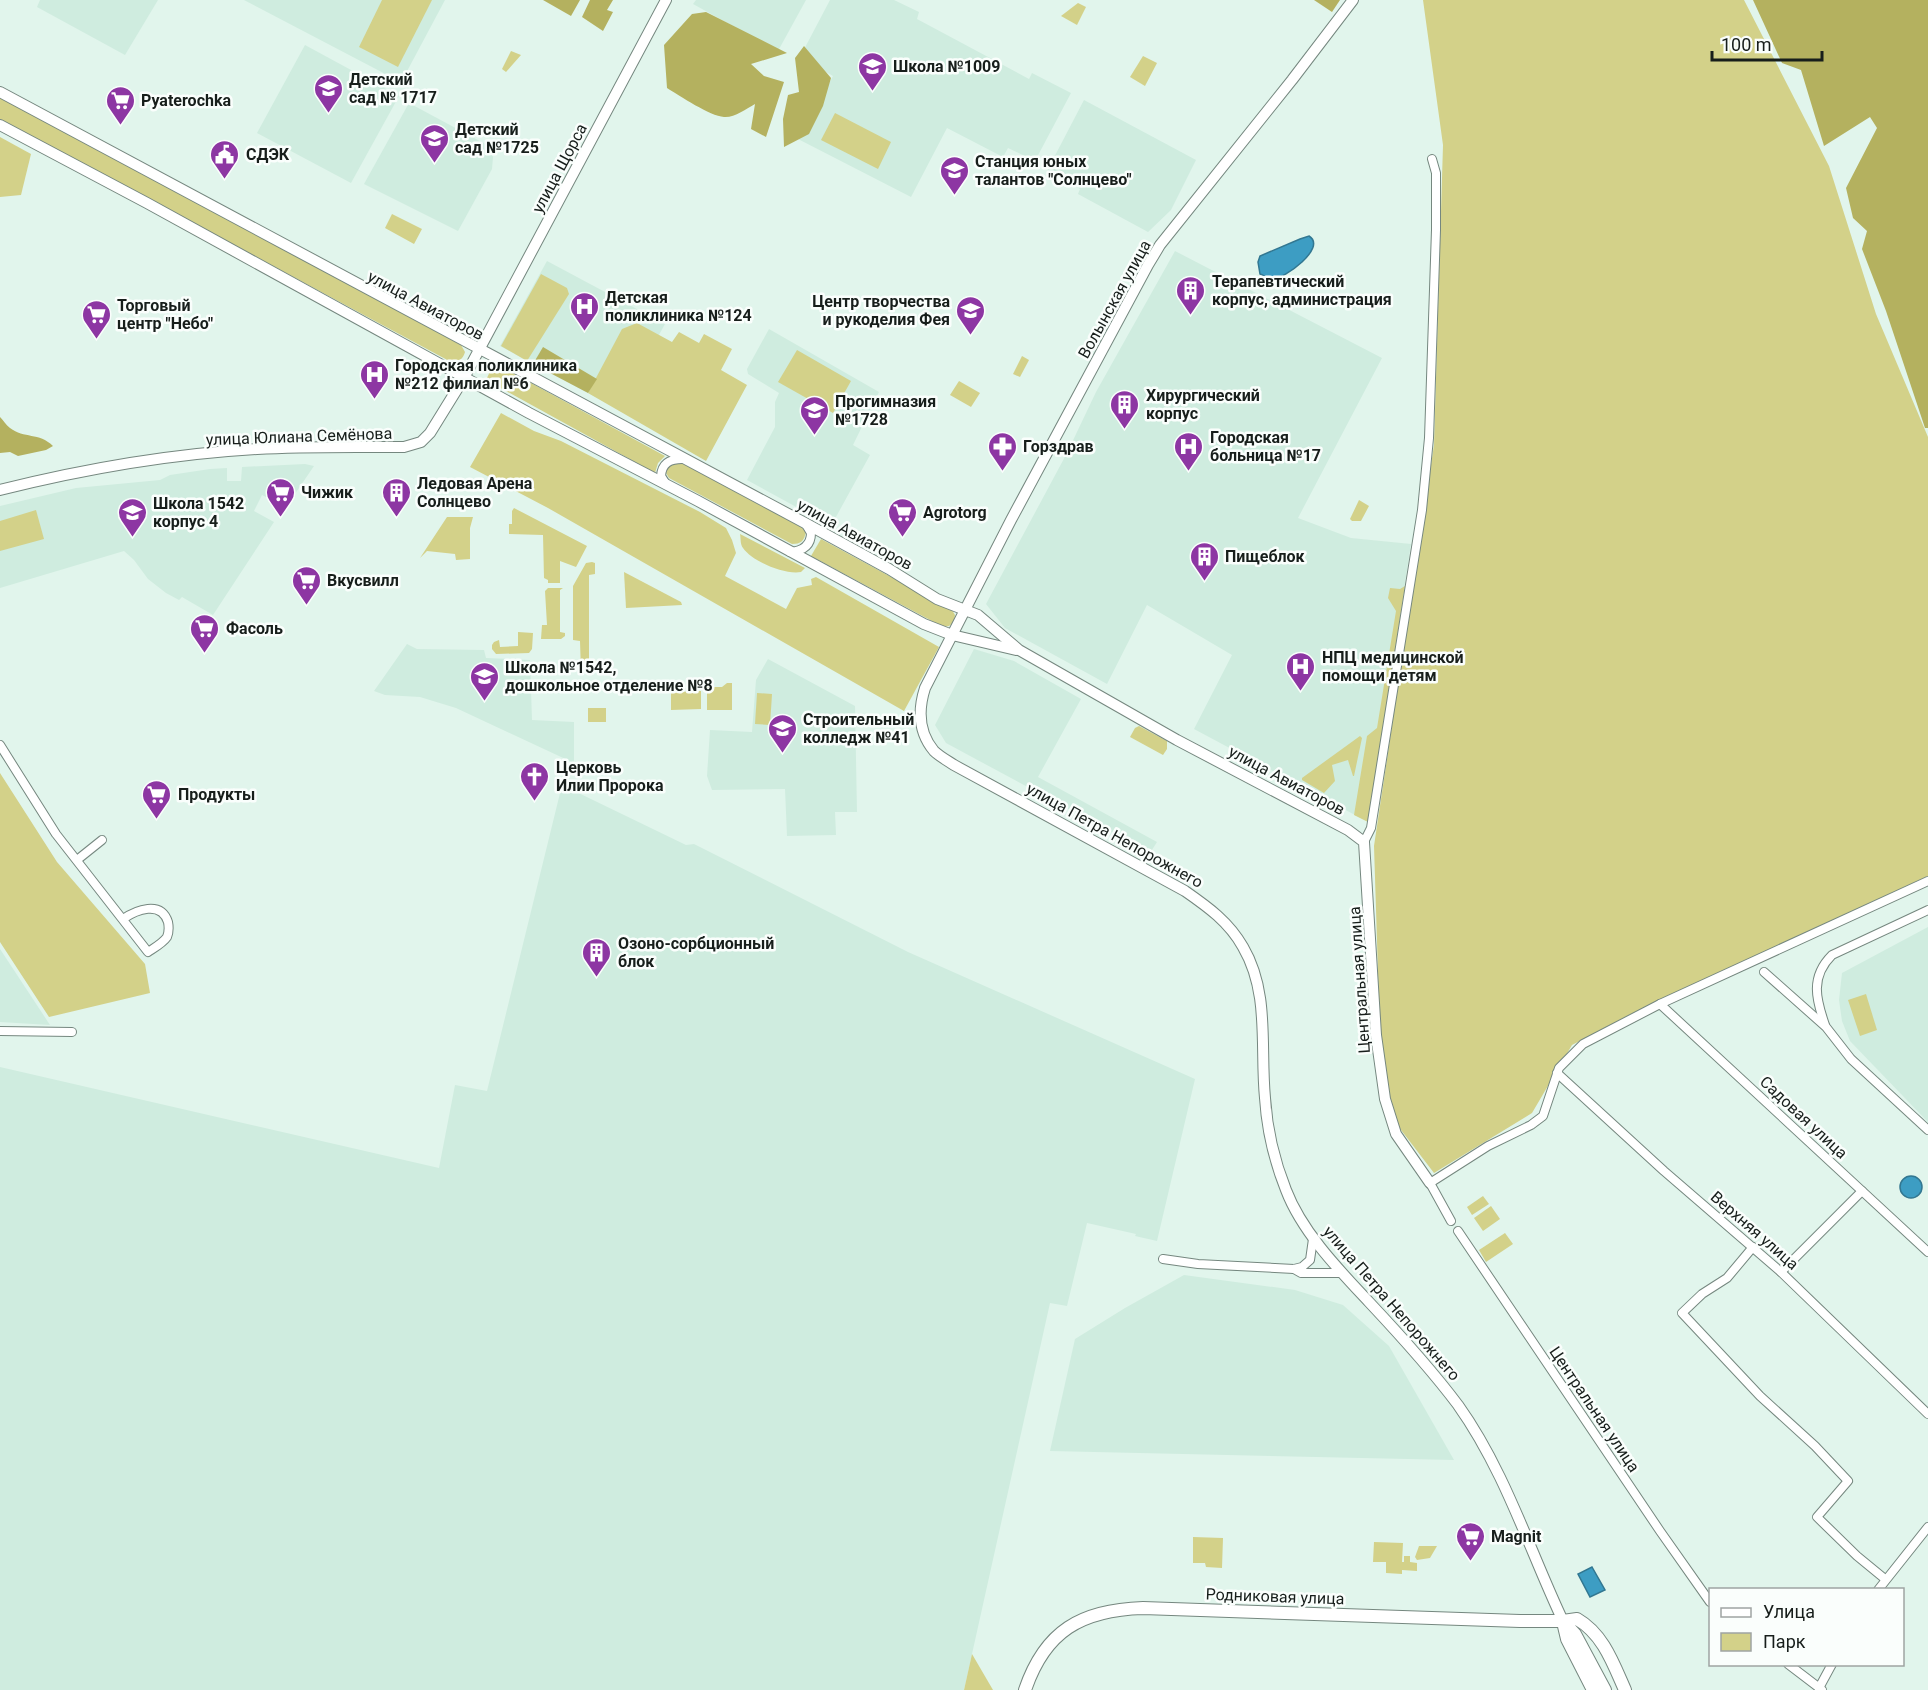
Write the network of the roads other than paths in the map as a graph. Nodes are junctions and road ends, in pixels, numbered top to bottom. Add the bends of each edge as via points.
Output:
1 (666, 0) edge
2 (1353, 0) edge
3 (0, 92) edge
4 (0, 124) edge
5 (1432, 159) dead end
6 (479, 350) junction
7 (464, 378) junction
8 (682, 459) junction
9 (667, 485) junction
10 (0, 490) edge
11 (805, 524) junction
12 (790, 552) junction
13 (965, 611) junction
14 (952, 635) junction
15 (1019, 650) junction
16 (0, 745) edge
17 (102, 840) dead end
18 (1364, 842) junction
19 (77, 860) junction
20 (1928, 881) edge
21 (1928, 910) edge
22 (123, 919) junction
23 (1764, 972) dead end
24 (1660, 1004) junction
25 (1826, 1027) junction
26 (0, 1030) edge
27 (72, 1032) dead end
28 (1557, 1073) junction
29 (1928, 1130) edge
30 (1430, 1183) junction
31 (1862, 1191) junction
32 (1451, 1221) dead end
33 (1458, 1231) dead end
34 (1313, 1239) junction
35 (1753, 1247) junction
36 (1928, 1252) edge
37 (1163, 1259) dead end
38 (1294, 1269) junction
39 (1782, 1272) junction
40 (1341, 1273) junction
41 (1928, 1414) edge
42 (1928, 1527) edge
43 (1885, 1579) junction
44 (1879, 1588) edge
45 (1709, 1601) edge
46 (1563, 1621) junction
47 (1789, 1666) edge
48 (1832, 1666) edge
49 (1820, 1689) edge
50 (1024, 1690) edge
51 (1593, 1690) edge
52 (1605, 1690) edge
53 (1625, 1690) edge

1 - 6 street, улица Щорса
2 - 13 street, Волынская улица via 1160,245
3 - 6 street, улица Авиаторов
4 - 7 street, улица Авиаторов
5 - 18 street via 1436,173 1436,230 1422,510 1371,828
6 - 7 street, улица Юлиана Семёнова
6 - 8 street, улица Авиаторов
7 - 9 street, улица Авиаторов
7 - 10 street, улица Юлиана Семёнова via 430,433 413,445 256,449 172,457
8 - 9 street via 663,466 661,476
8 - 11 street, улица Авиаторов
9 - 12 street, улица Авиаторов
11 - 12 street via 811,533 808,544 802,550
11 - 13 street, улица Авиаторов
12 - 14 street, улица Авиаторов
13 - 14 street
13 - 15 street, улица Авиаторов via 978,615
14 - 15 street, улица Авиаторов
14 - 34 street, улица Петра Непорожнего via 921,701 921,724 935,751 1185,891 1220,916 1243,946 1258,982 1269,1139 1286,1192
15 - 18 street, улица Авиаторов via 1177,740 1347,829
16 - 19 street
17 - 19 street
18 - 30 street, Центральная улица via 1376,1035 1385,1099 1396,1134
19 - 22 street
20 - 24 street
21 - 25 street via 1832,955 1823,964 1817,1001
22 - 22 street via 141,910 157,910 168,923 168,935 148,952
23 - 25 street
24 - 28 street via 1582,1044
24 - 31 street, Садовая улица
25 - 29 street via 1851,1059
26 - 27 street
28 - 30 street via 1543,1116
28 - 35 street, Верхняя улица
30 - 32 street, Центральная улица
31 - 36 street, Садовая улица
31 - 39 street
33 - 45 street, Центральная улица
34 - 38 street via 1310,1260
34 - 40 street, улица Петра Непорожнего
35 - 39 street, Верхняя улица
35 - 43 street via 1727,1278 1702,1293 1682,1313 1848,1481 1817,1517
37 - 38 street
38 - 40 street via 1301,1273
39 - 41 street, Верхняя улица
40 - 46 street, улица Петра Непорожнего via 1443,1385 1474,1429 1499,1473
42 - 43 street
43 - 44 street
46 - 50 main road, Родниковая улица via 1124,1608 1093,1615 1057,1636 1036,1661
46 - 51 main road, улица Петра Непорожнего via 1566,1638
46 - 52 main road, улица Петра Непорожнего via 1575,1634
46 - 53 main road, Родниковая улица via 1577,1618 1600,1638
47 - 49 street
48 - 49 street

